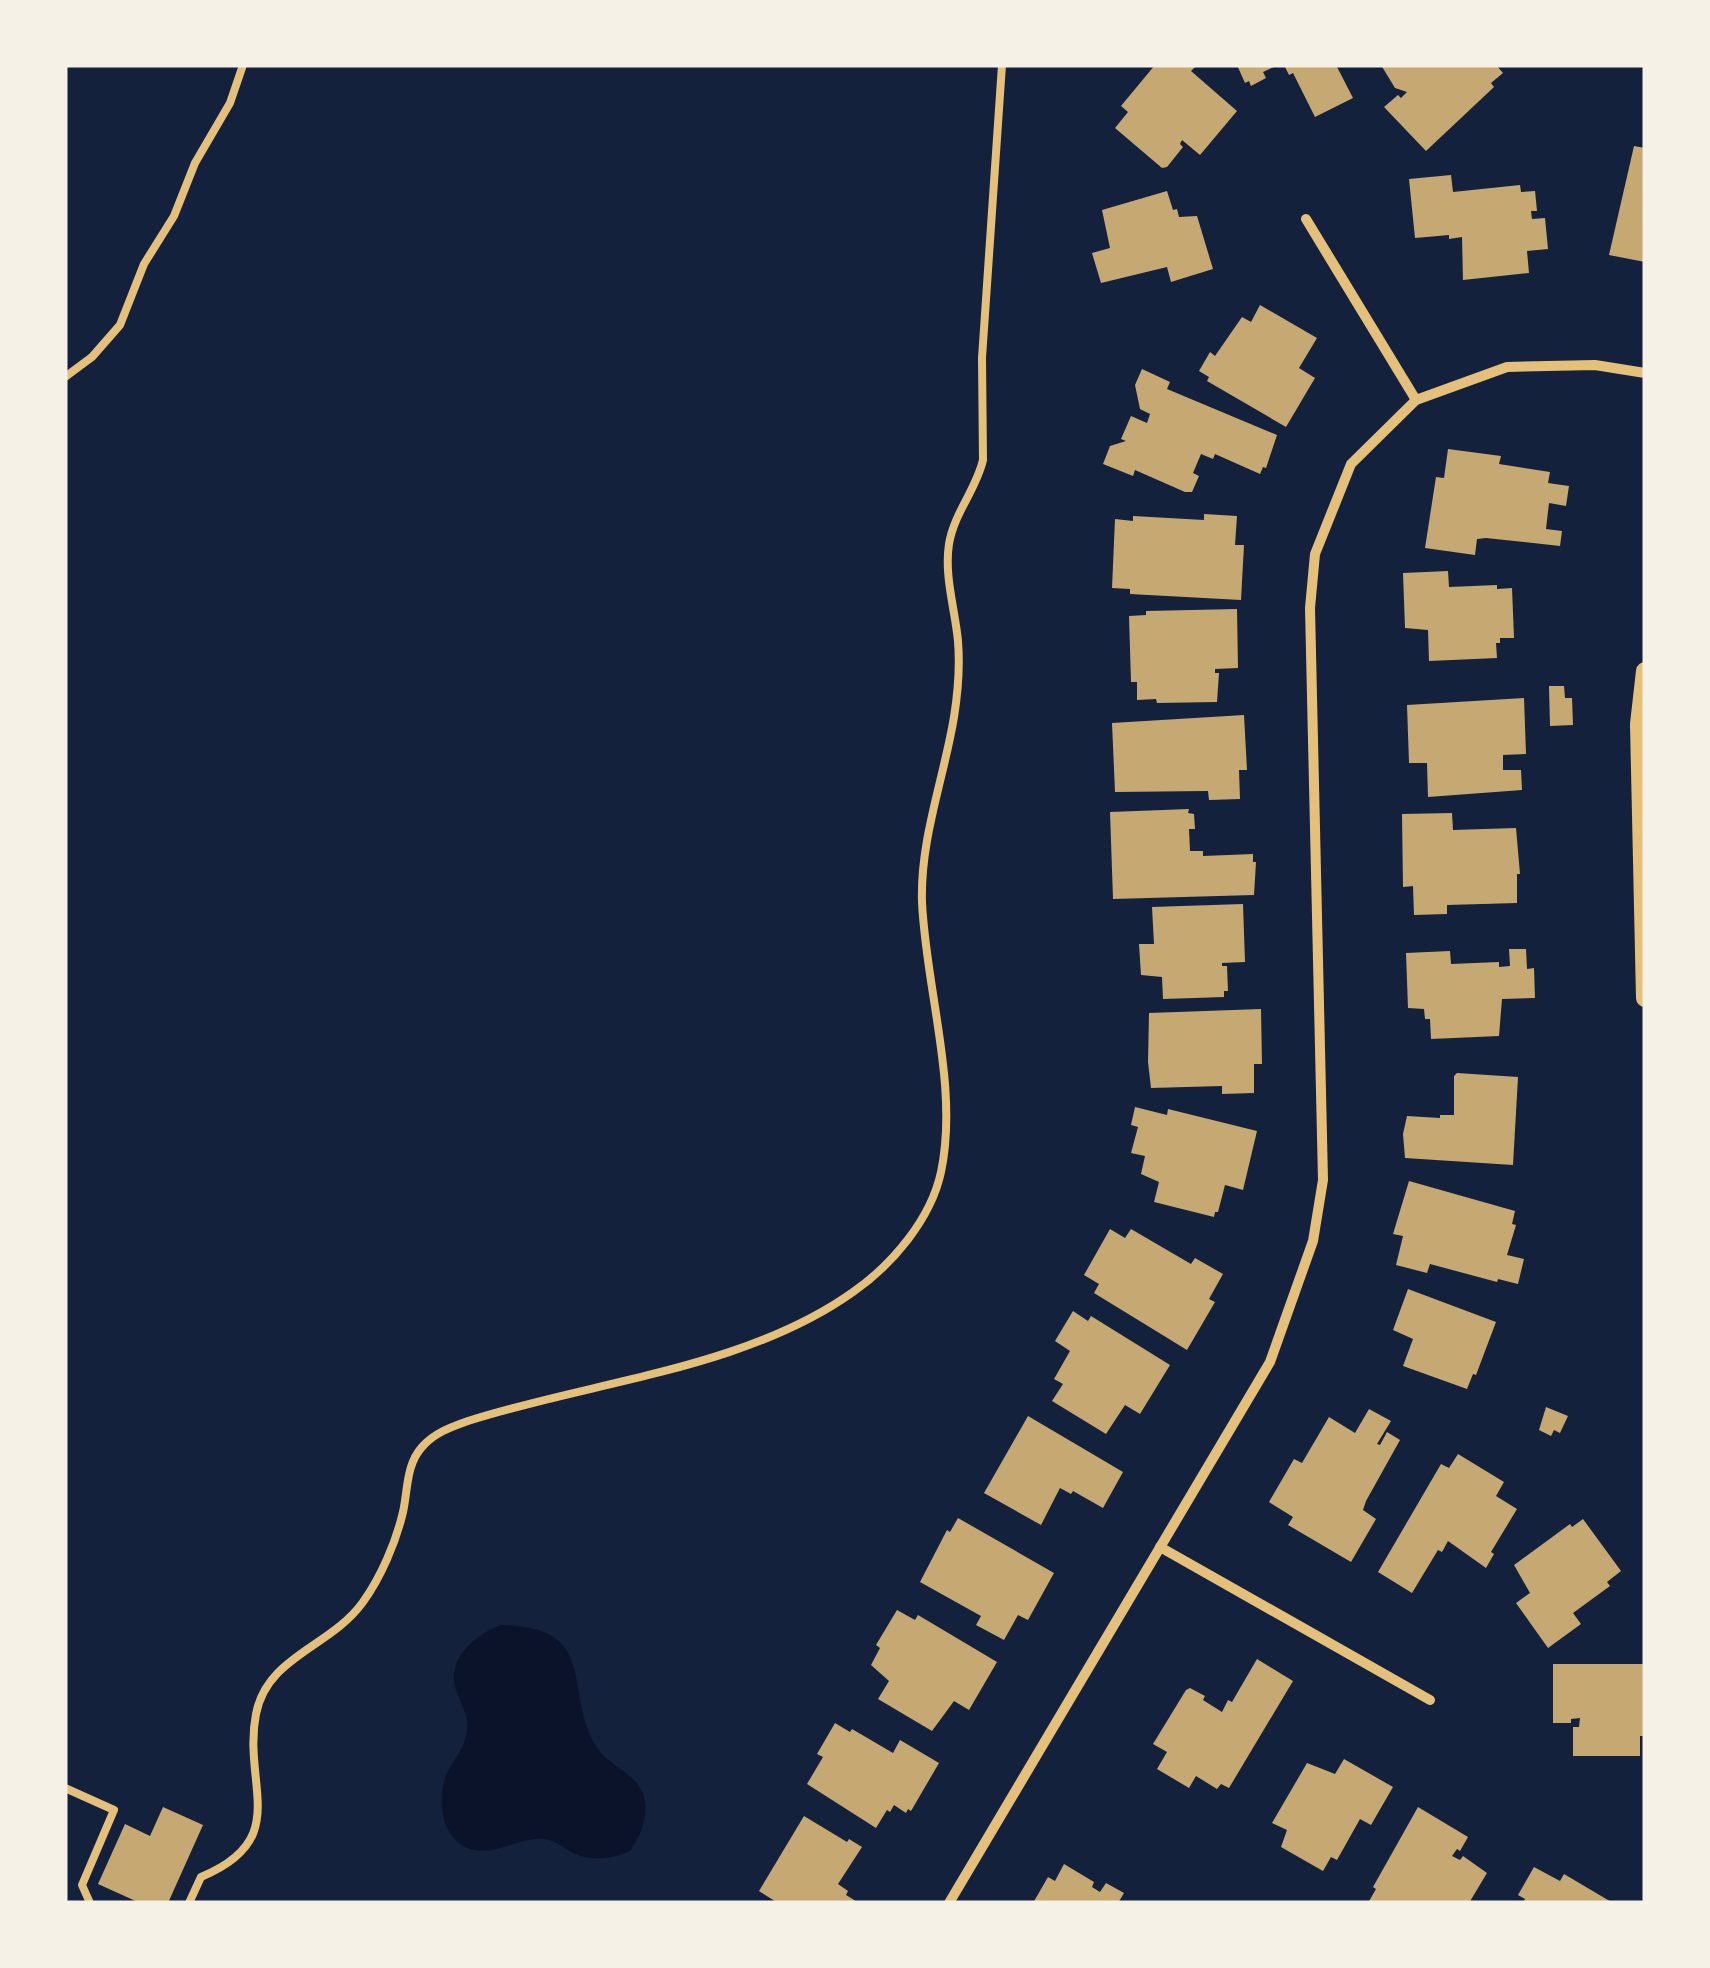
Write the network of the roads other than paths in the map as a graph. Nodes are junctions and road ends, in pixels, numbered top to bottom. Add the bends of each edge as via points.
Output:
1 (243, 65) edge
2 (1002, 65) edge
3 (1306, 219) dead end
4 (1645, 373) edge
5 (65, 377) edge
6 (1416, 400) junction
7 (1645, 671) edge
8 (1645, 998) edge
9 (1160, 1547) junction
10 (1430, 1700) dead end
11 (65, 1788) edge
12 (90, 1903) edge
13 (190, 1903) edge
14 (948, 1903) edge

1 - 5 lane via 120,325
2 - 13 lane via 982,358 983,460 949,544 959,676 923,868 926,953 947,1116 931,1202 877,1273 798,1324 702,1358 468,1421 422,1447 410,1467 395,1538 364,1601 344,1625 278,1669 264,1688 252,1736 260,1804 256,1829 246,1848 200,1877
3 - 6 street
4 - 6 street via 1596,365 1507,368
6 - 9 street via 1352,464 1316,554 1310,608 1323,1180 1313,1241 1270,1362
7 - 8 street via 1639,724
9 - 10 street
9 - 14 street
11 - 12 lane via 114,1810 82,1885

